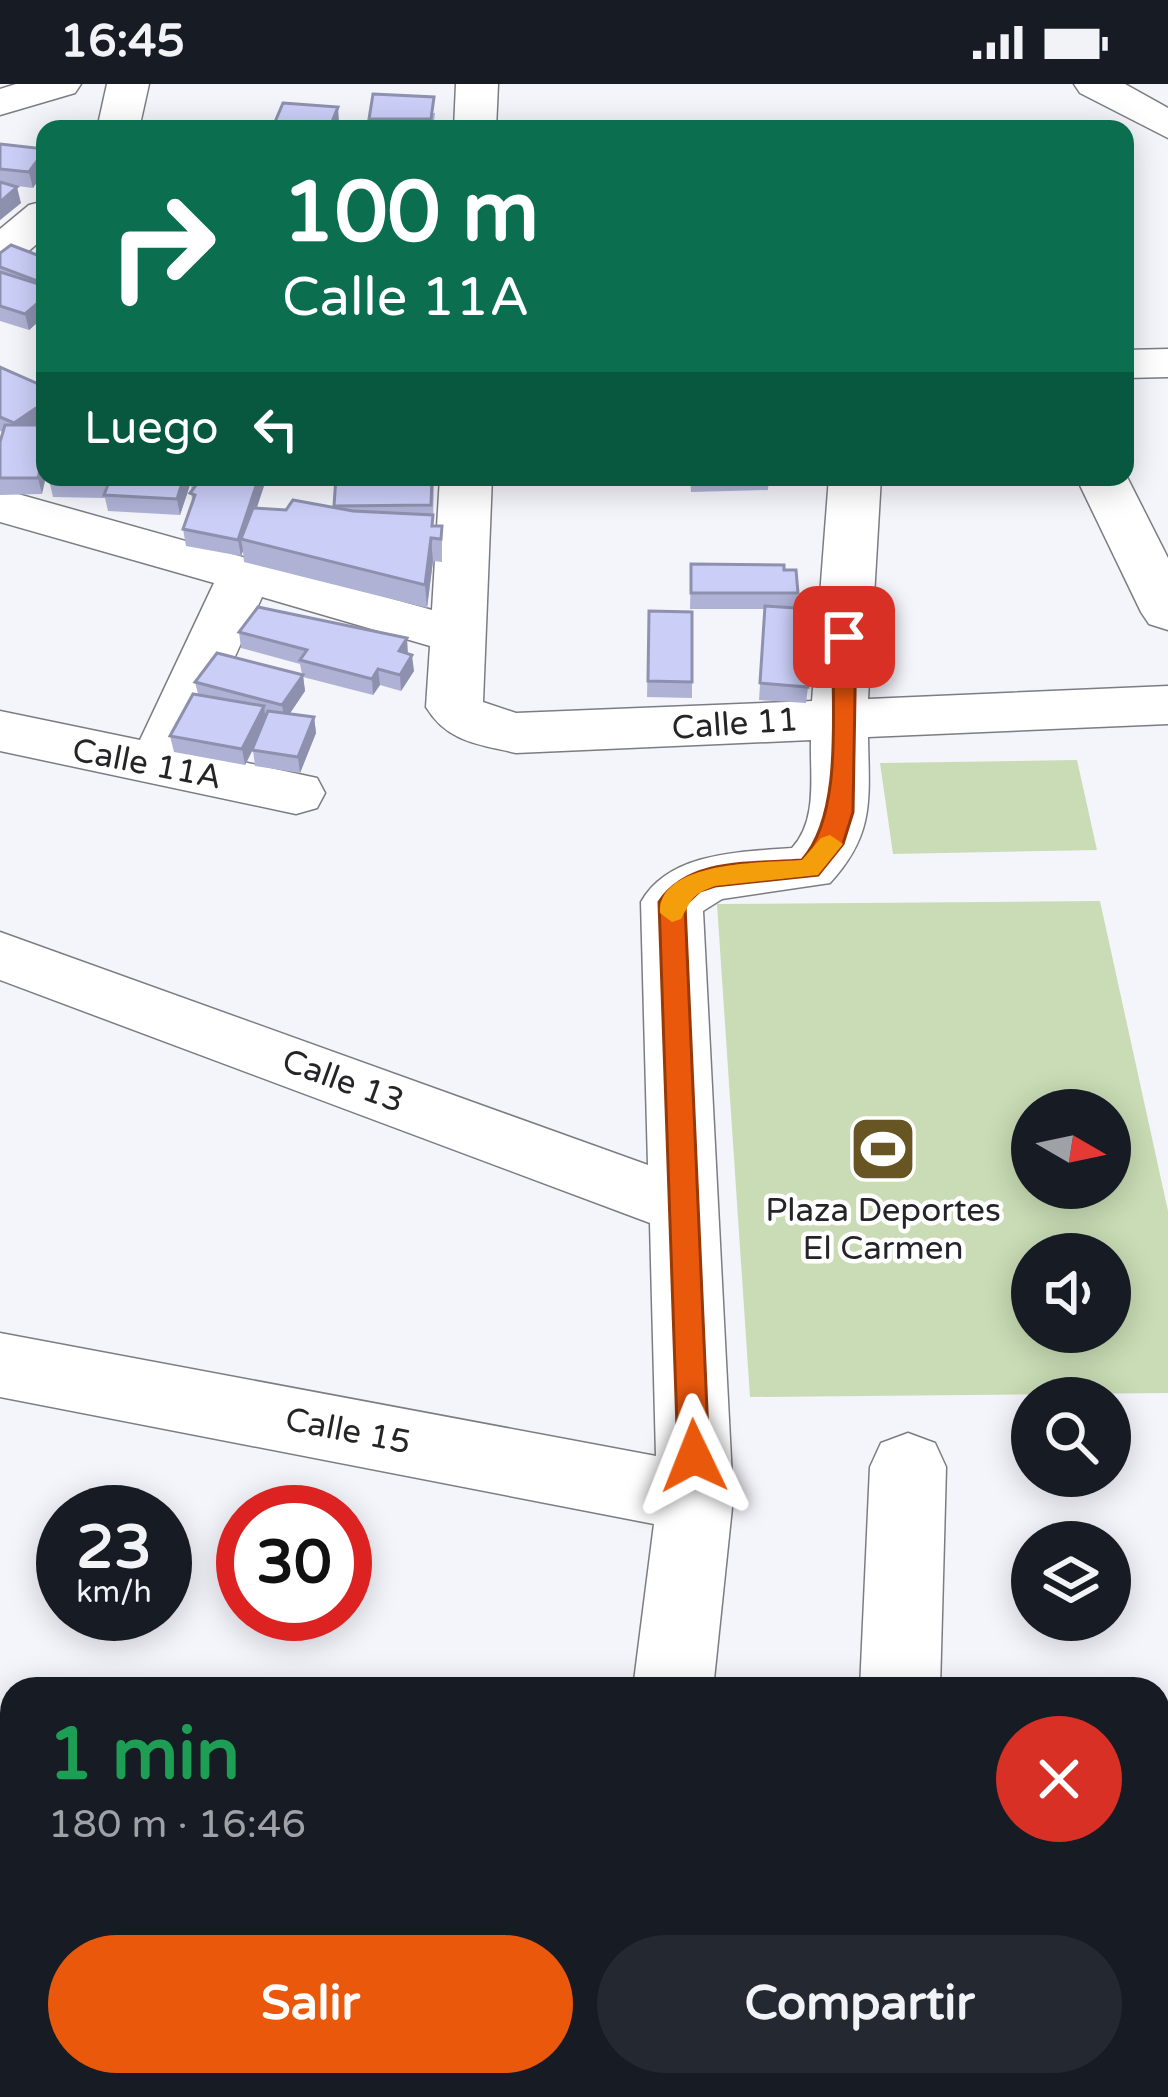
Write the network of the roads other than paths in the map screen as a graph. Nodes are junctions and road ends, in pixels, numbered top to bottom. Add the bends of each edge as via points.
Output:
1 (60, 84) edge
2 (128, 84) edge
3 (477, 84) edge
4 (1095, 84) edge
5 (0, 102) edge
6 (120, 120) edge
7 (476, 120) edge
8 (1168, 125) edge
9 (1168, 147) edge
10 (1134, 149) edge
11 (36, 222) edge
12 (0, 252) edge
13 (1134, 364) edge
14 (1168, 364) edge
15 (465, 486) edge
16 (854, 486) edge
17 (1106, 486) edge
18 (0, 505) edge
19 (246, 573) junction
20 (1168, 612) edge
21 (456, 634) junction
22 (1168, 705) edge
23 (839, 717) junction
24 (0, 730) edge
25 (156, 766) junction
26 (296, 793) dead end
27 (0, 955) edge
28 (685, 1207) junction
29 (0, 1365) edge
30 (908, 1467) dead end
31 (695, 1498) junction
32 (674, 1677) edge
33 (900, 1677) edge

1 - 5 street
2 - 6 street
3 - 7 street
4 - 8 street
9 - 10 street
11 - 12 street
13 - 14 street
15 - 21 street
16 - 23 street
17 - 20 street
18 - 19 street
19 - 21 street
19 - 25 street
21 - 23 street, Calle 11 via 454,707 470,723 516,733
22 - 23 street, Calle 11
23 - 28 street via 840,812 830,844 809,868 713,877 672,902
24 - 25 street, Calle 11A
25 - 26 street, Calle 11A
27 - 28 street, Calle 13
28 - 31 street
29 - 31 street, Calle 15
30 - 33 street
31 - 32 street

